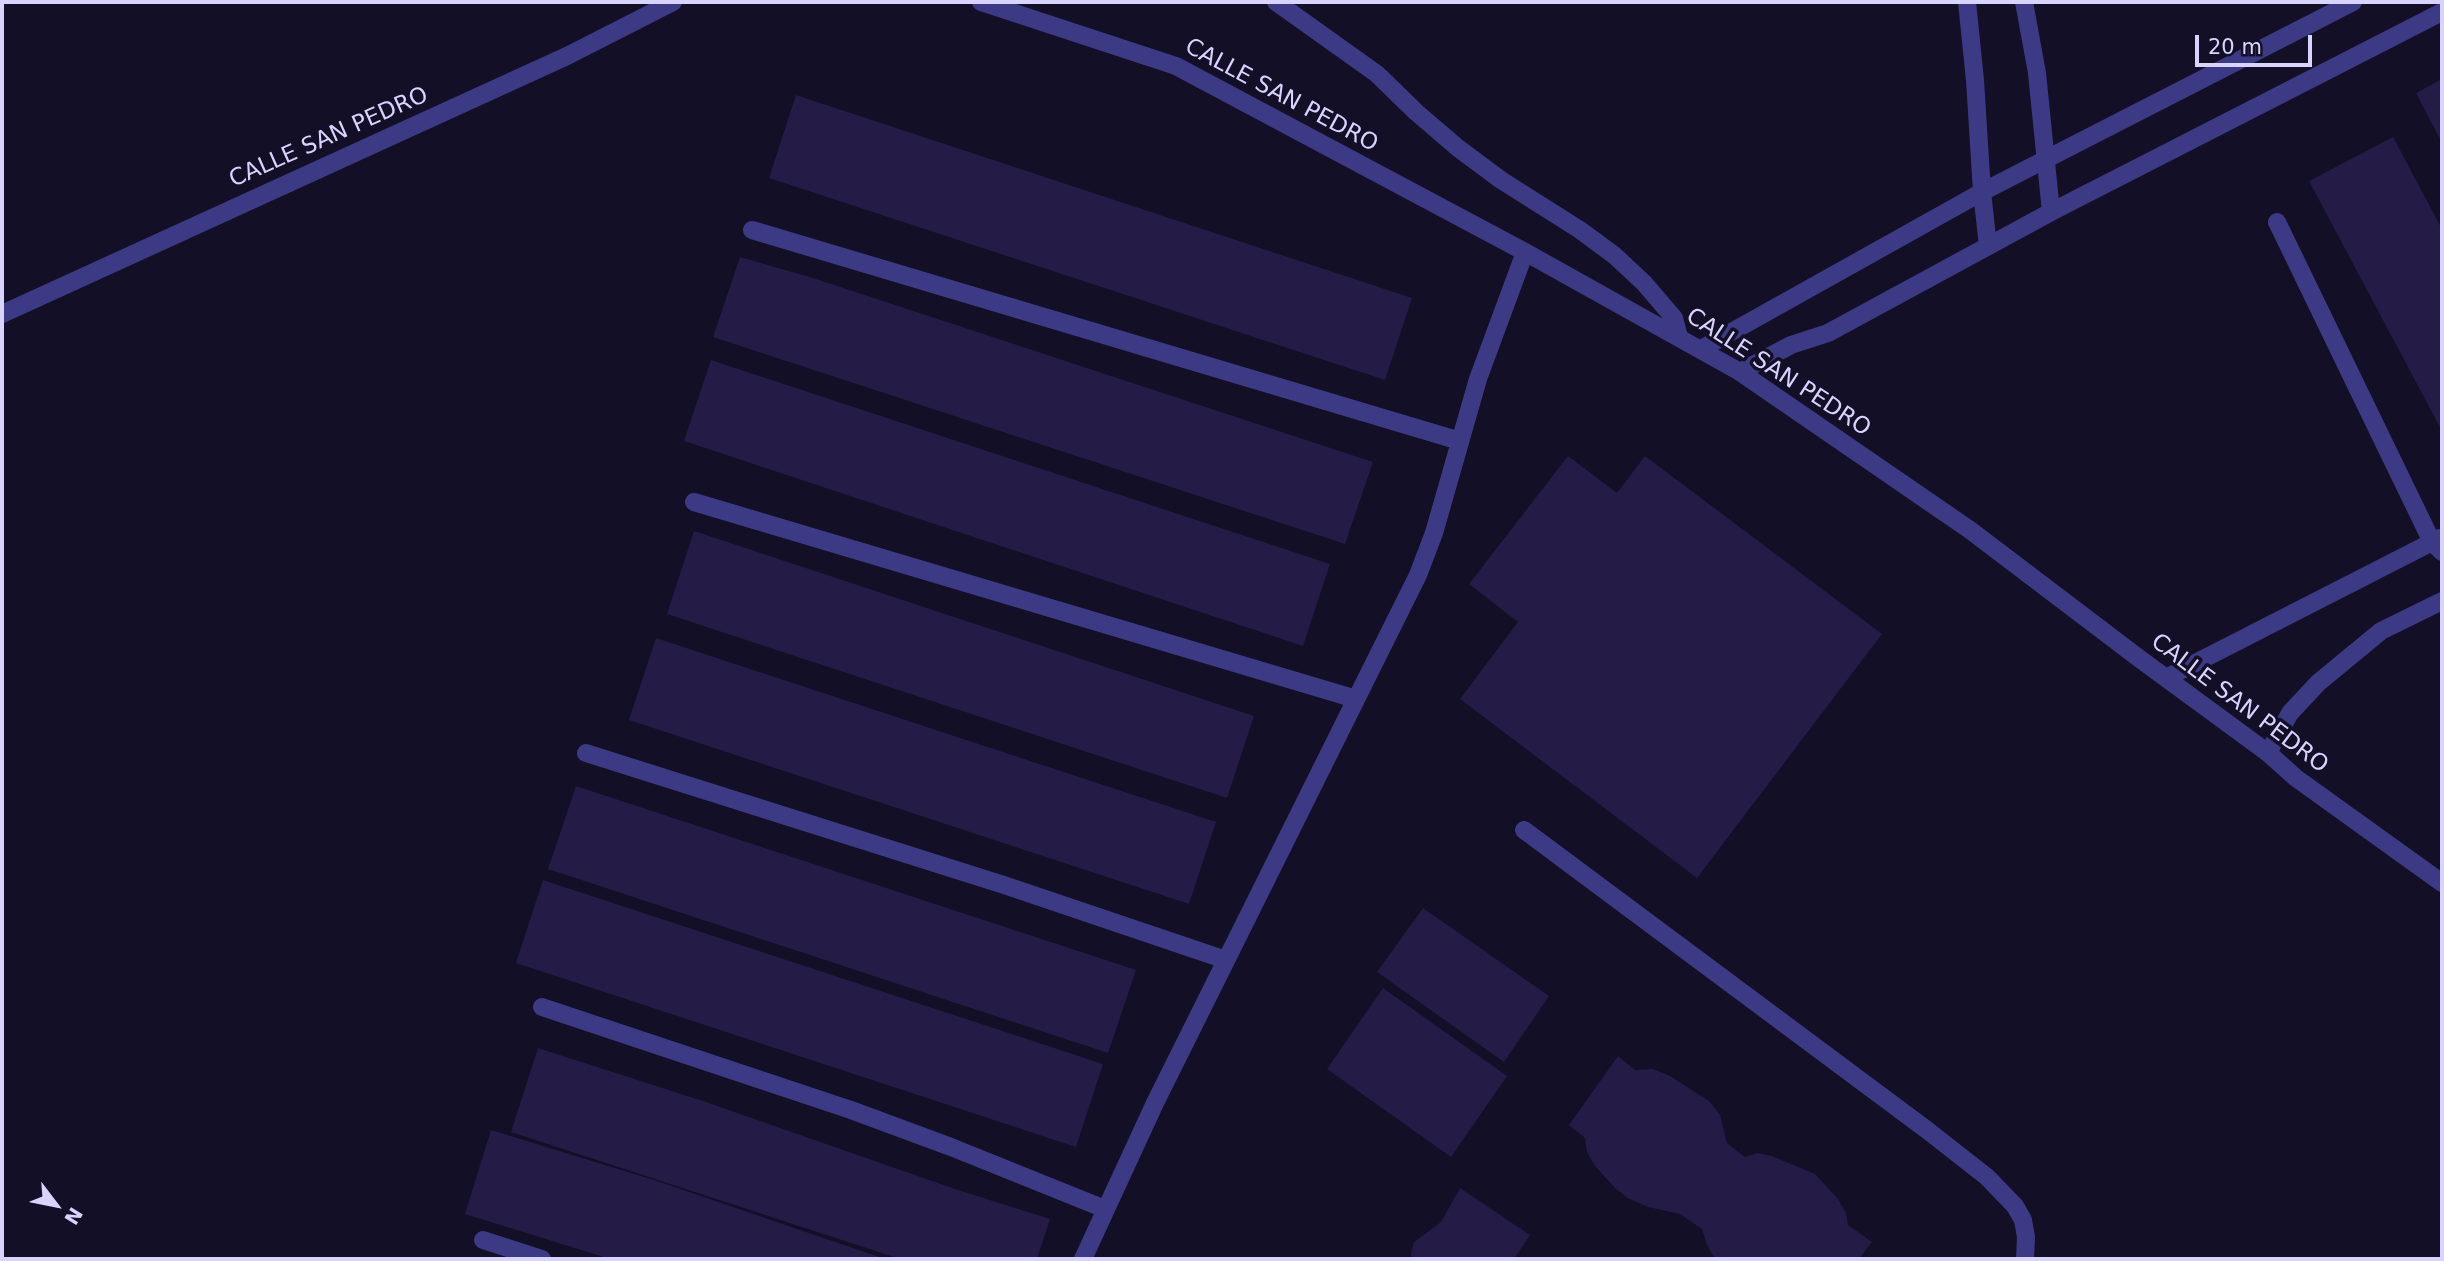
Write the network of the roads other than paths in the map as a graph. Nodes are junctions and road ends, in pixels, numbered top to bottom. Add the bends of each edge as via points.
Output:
1 (673, 2) edge
2 (981, 2) edge
3 (1276, 2) edge
4 (1967, 2) edge
5 (2024, 2) edge
6 (2353, 2) edge
7 (2442, 12) edge
8 (2046, 160) junction
9 (1982, 192) junction
10 (2051, 212) junction
11 (2277, 222) dead end
12 (752, 230) dead end
13 (1988, 246) junction
14 (1525, 253) junction
15 (2, 314) edge
16 (1679, 337) junction
17 (1701, 349) junction
18 (1740, 372) junction
19 (1460, 441) junction
20 (694, 502) dead end
21 (2439, 544) edge
22 (2442, 601) edge
23 (2165, 678) junction
24 (1356, 699) junction
25 (586, 752) dead end
26 (2268, 753) junction
27 (1524, 830) dead end
28 (2442, 883) edge
29 (1226, 960) junction
30 (542, 1007) dead end
31 (1105, 1209) junction
32 (483, 1240) dead end
33 (542, 1259) edge
34 (1083, 1259) edge
35 (2025, 1259) edge

1 - 15 street, CALLE SAN PEDRO via 568,56
2 - 14 street, CALLE SAN PEDRO via 1176,66
3 - 16 street via 1377,74 1500,180 1614,255 1674,318
4 - 9 street
5 - 8 street
6 - 8 street
7 - 10 street
8 - 9 street
8 - 10 street
9 - 13 street
9 - 17 street
10 - 13 street
11 - 21 street
12 - 19 street
13 - 18 street via 1828,333 1791,345
14 - 16 street, CALLE SAN PEDRO
14 - 19 street
16 - 17 street, CALLE SAN PEDRO
17 - 18 street, CALLE SAN PEDRO
18 - 23 street, CALLE SAN PEDRO via 1970,530
19 - 24 street via 1418,575
20 - 24 street
21 - 23 street
22 - 26 street via 2381,631 2318,683 2290,713
23 - 26 street, CALLE SAN PEDRO
24 - 29 street
25 - 29 street
26 - 28 street, CALLE SAN PEDRO
27 - 35 street via 1987,1177 2022,1220
29 - 31 street
30 - 31 street via 851,1110
31 - 34 street
32 - 33 street

